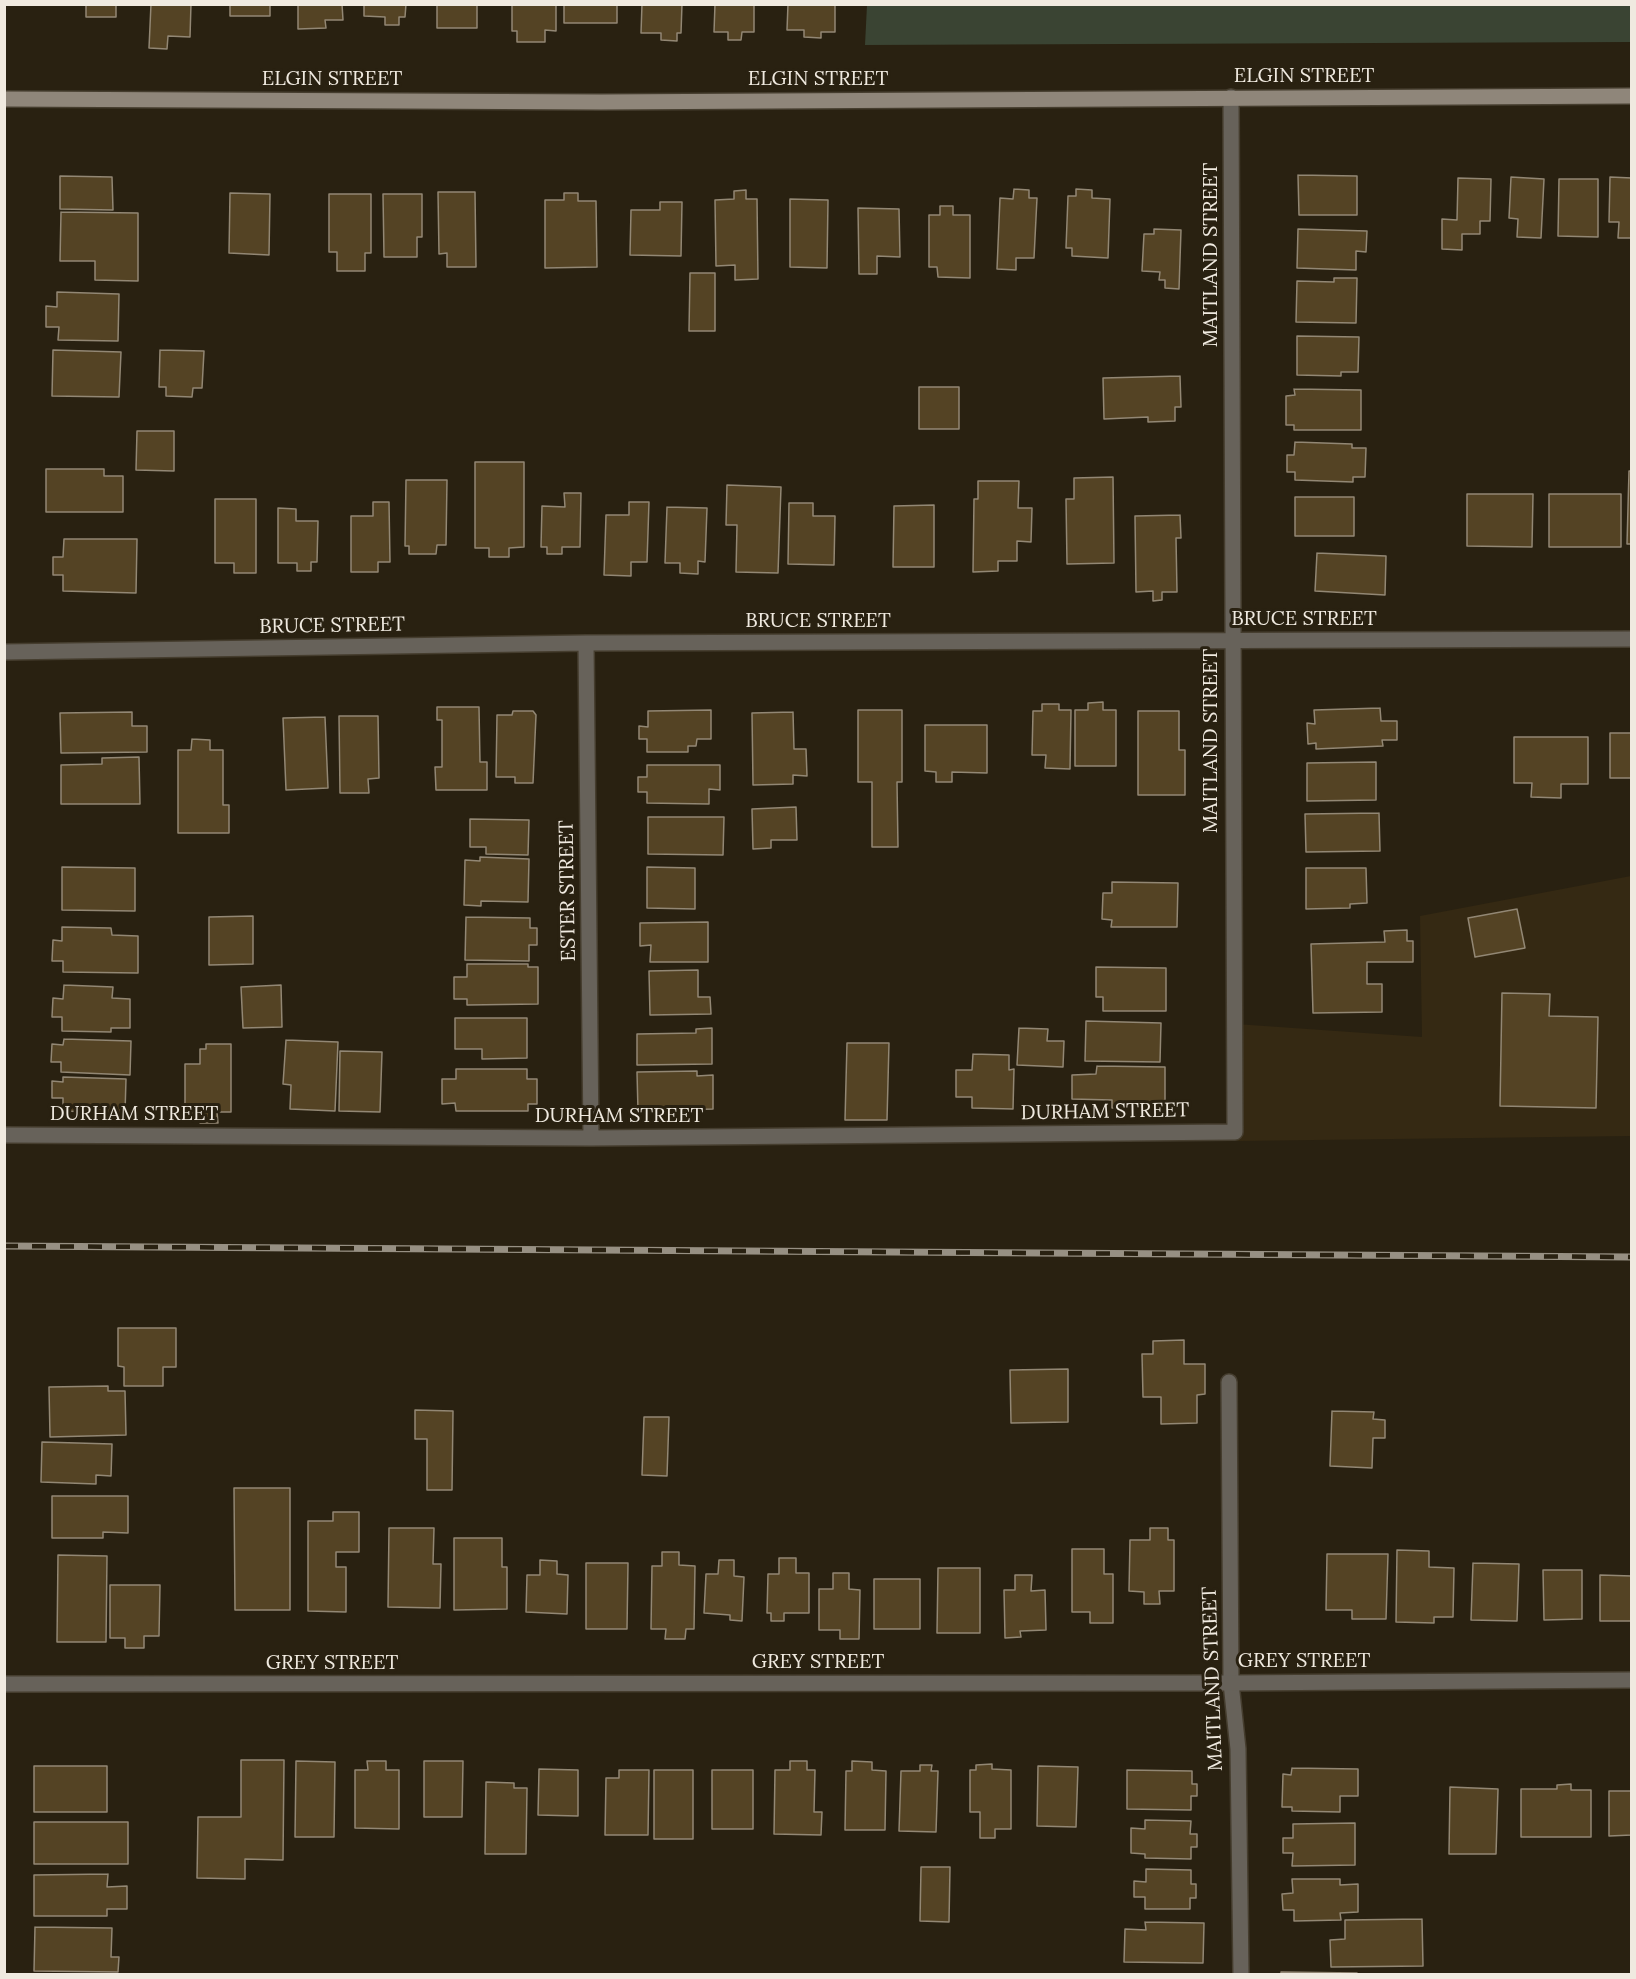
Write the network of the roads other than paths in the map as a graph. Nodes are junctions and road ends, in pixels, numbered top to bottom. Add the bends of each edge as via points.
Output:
1 (1632, 96) edge
2 (1232, 97) junction
3 (4, 99) edge
4 (1632, 639) edge
5 (1232, 640) junction
6 (586, 643) junction
7 (4, 652) edge
8 (1235, 1132) joint
9 (4, 1135) edge
10 (591, 1138) junction
11 (1229, 1382) dead end
12 (1632, 1680) edge
13 (1231, 1683) junction
14 (4, 1684) edge
15 (1241, 1974) edge

1 - 2 main road, ELGIN STREET
2 - 3 main road, ELGIN STREET via 601,102
2 - 5 street, MAITLAND STREET
4 - 5 street, BRUCE STREET
5 - 6 street, BRUCE STREET
5 - 8 street, MAITLAND STREET
6 - 7 street, BRUCE STREET
6 - 10 street, ESTER STREET
8 - 10 street, DURHAM STREET
9 - 10 street, DURHAM STREET
11 - 13 street, MAITLAND STREET
12 - 13 street, GREY STREET
13 - 14 street, GREY STREET
13 - 15 street, MAITLAND STREET via 1238,1749

